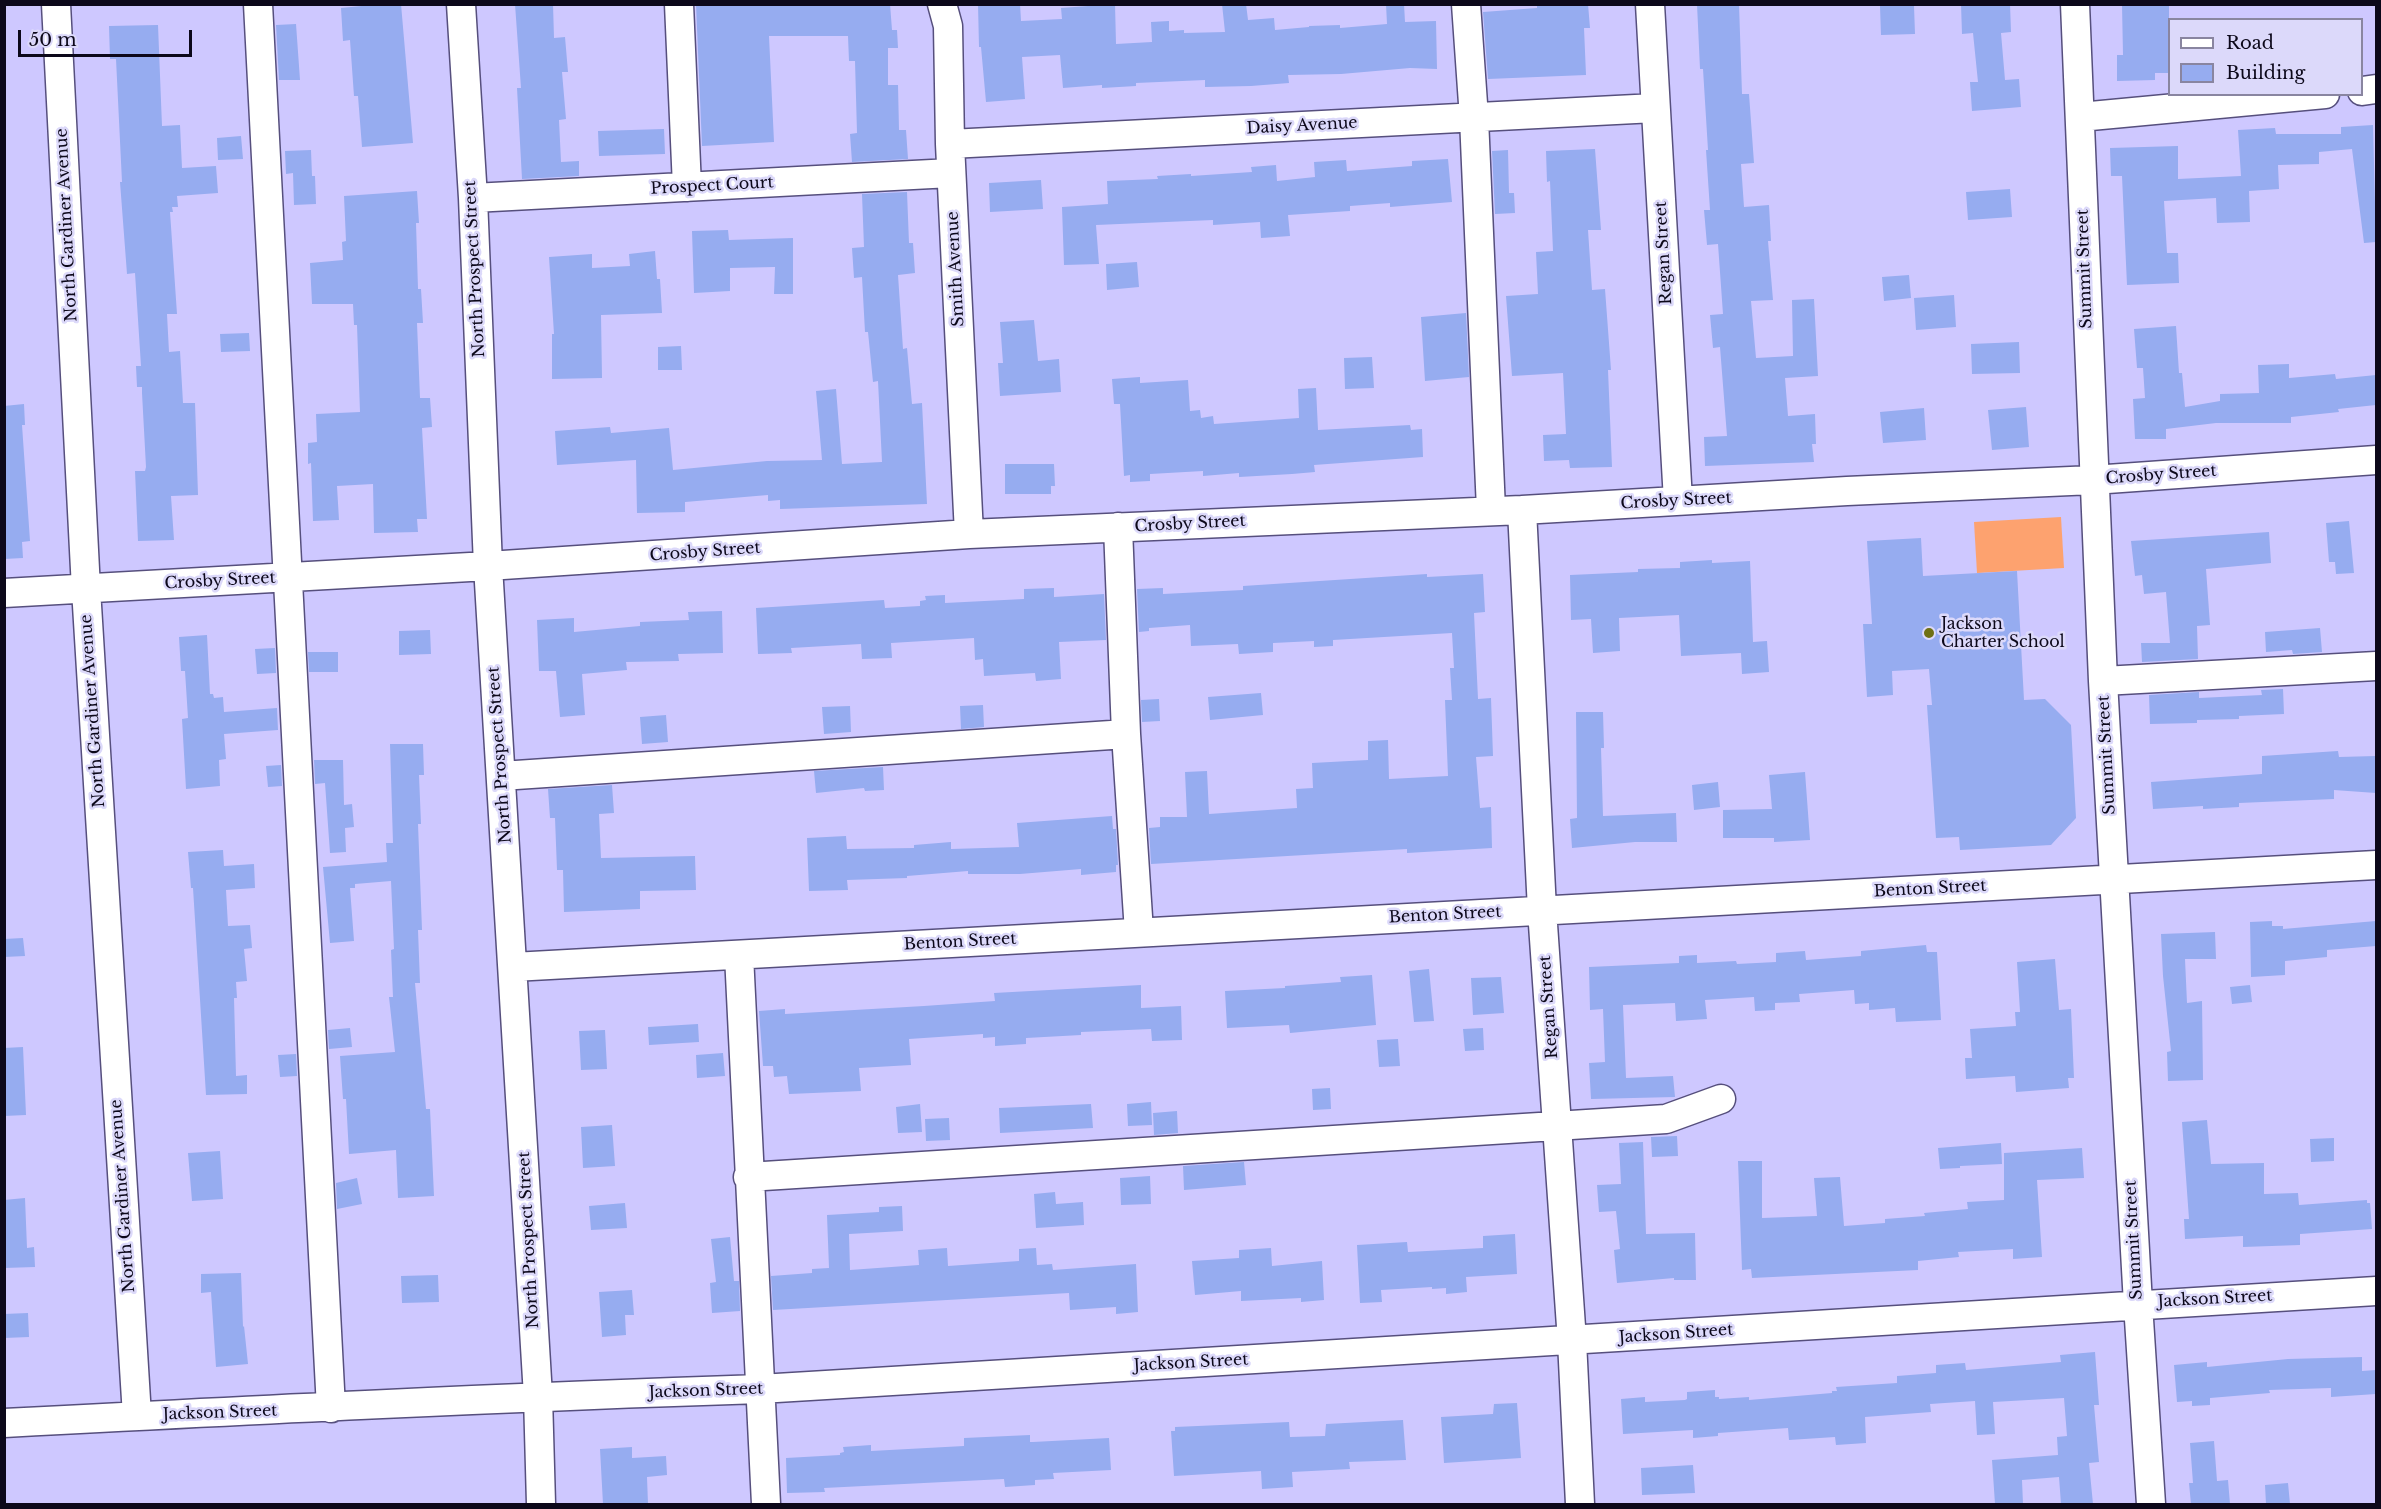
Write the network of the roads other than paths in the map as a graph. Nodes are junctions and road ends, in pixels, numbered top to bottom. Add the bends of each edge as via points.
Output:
1 (56, 4) edge
2 (258, 4) edge
3 (461, 4) edge
4 (679, 4) edge
5 (942, 4) edge
6 (1466, 4) edge
7 (1650, 4) edge
8 (2075, 4) edge
9 (2304, 96) edge
10 (1655, 108) junction
11 (1474, 117) junction
12 (2080, 117) junction
13 (950, 144) junction
14 (951, 173) junction
15 (687, 187) junction
16 (472, 198) junction
17 (2376, 460) edge
18 (2094, 480) junction
19 (1678, 501) junction
20 (1491, 510) junction
21 (1522, 510) junction
22 (1118, 527) junction
23 (969, 534) junction
24 (488, 566) junction
25 (289, 577) junction
26 (86, 589) junction
27 (4, 593) edge
28 (2376, 666) edge
29 (2103, 681) junction
30 (1126, 734) junction
31 (501, 776) junction
32 (2376, 865) edge
33 (2114, 879) junction
34 (1542, 910) junction
35 (1139, 932) junction
36 (739, 955) junction
37 (513, 967) junction
38 (1721, 1099) dead end
39 (1557, 1127) junction
40 (748, 1177) junction
41 (2376, 1290) edge
42 (2138, 1304) junction
43 (1572, 1341) junction
44 (760, 1389) junction
45 (538, 1396) junction
46 (331, 1408) junction
47 (137, 1416) junction
48 (4, 1422) edge
49 (542, 1504) edge
50 (766, 1504) edge
51 (1580, 1504) edge
52 (2151, 1504) edge

1 - 26 street, North Gardiner Avenue
2 - 25 street
3 - 16 street, North Prospect Street
4 - 15 street
5 - 13 street, Smith Avenue via 948,26
6 - 11 street
7 - 10 street, Regan Street
8 - 12 street, Summit Street
9 - 12 street
10 - 11 street, Daisy Avenue
10 - 19 street, Regan Street
11 - 13 street, Daisy Avenue
11 - 20 street
12 - 18 street, Summit Street
13 - 14 street, Smith Avenue
14 - 15 street, Prospect Court
14 - 23 street, Smith Avenue
15 - 16 street, Prospect Court
16 - 24 street, North Prospect Street
17 - 18 street, Crosby Street
18 - 19 street, Crosby Street
18 - 29 street, Summit Street
19 - 21 street, Crosby Street
20 - 21 street, Crosby Street
20 - 22 street, Crosby Street
21 - 34 street, Regan Street
22 - 23 street, Crosby Street
22 - 30 street
23 - 24 street, Crosby Street
24 - 25 street, Crosby Street
24 - 31 street, North Prospect Street
25 - 26 street, Crosby Street
25 - 46 street
26 - 27 street, Crosby Street
26 - 47 street, North Gardiner Avenue
28 - 29 street
29 - 33 street, Summit Street
30 - 31 street
30 - 35 street
31 - 37 street, North Prospect Street
32 - 33 street, Benton Street
33 - 34 street, Benton Street
33 - 42 street, Summit Street
34 - 35 street, Benton Street
34 - 39 street, Regan Street
35 - 36 street, Benton Street
36 - 37 street, Benton Street
36 - 40 street
37 - 45 street, North Prospect Street
38 - 39 street via 1666,1119
39 - 40 street
39 - 43 street, Regan Street
40 - 44 street
41 - 42 street, Jackson Street
42 - 43 street, Jackson Street
42 - 52 street, Summit Street
43 - 44 street, Jackson Street
43 - 51 street, Regan Street
44 - 45 street, Jackson Street
44 - 50 street
45 - 46 street, Jackson Street
45 - 49 street, North Prospect Street
46 - 47 street, Jackson Street
47 - 48 street, Jackson Street

